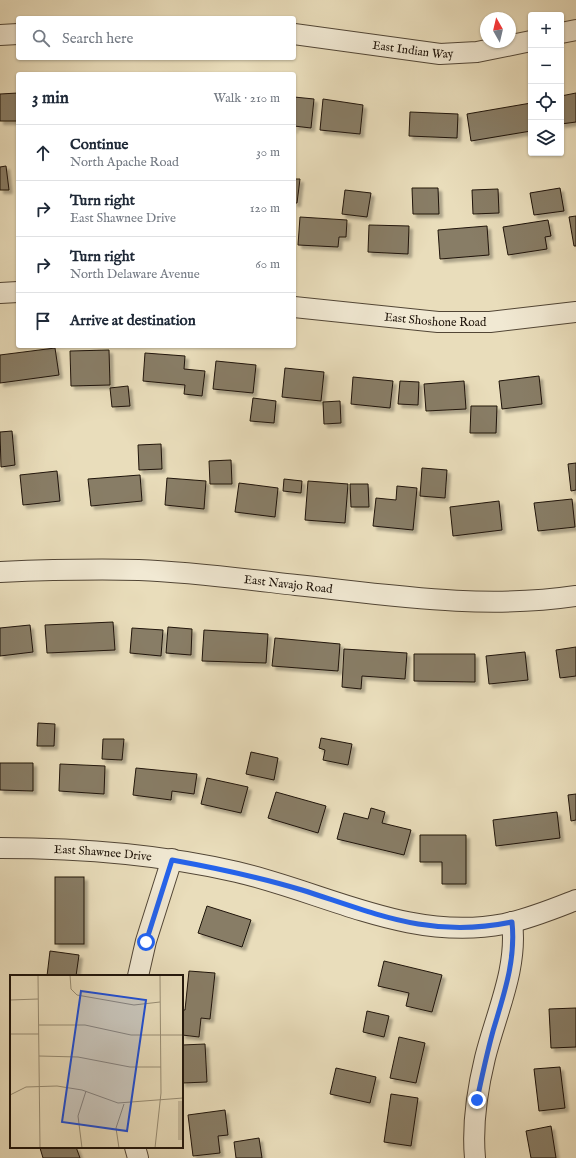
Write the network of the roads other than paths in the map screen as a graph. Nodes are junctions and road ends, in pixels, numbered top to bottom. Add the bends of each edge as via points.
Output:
1 (576, 30) edge
2 (564, 33) edge
3 (16, 34) edge
4 (296, 34) edge
5 (0, 35) edge
6 (528, 42) edge
7 (16, 292) edge
8 (0, 293) edge
9 (296, 307) edge
10 (576, 312) edge
11 (0, 572) edge
12 (576, 596) edge
13 (0, 848) edge
14 (172, 860) junction
15 (576, 900) edge
16 (512, 922) junction
17 (138, 975) edge
18 (135, 1148) edge
19 (138, 1158) edge
20 (475, 1158) edge

1 - 2 street
3 - 5 street
4 - 6 street, East Indian Way via 440,54 477,52
7 - 8 street
9 - 10 street, East Shoshone Road via 438,322 490,322
11 - 12 street, East Navajo Road via 140,570 462,602 521,602
13 - 14 street, East Shawnee Drive via 62,848 136,854
14 - 16 street, East Shawnee Drive via 238,872 393,920 422,926 458,928
14 - 17 street
15 - 16 street, East Shawnee Drive
16 - 20 street via 514,951 510,973 485,1058 477,1100
18 - 19 street

